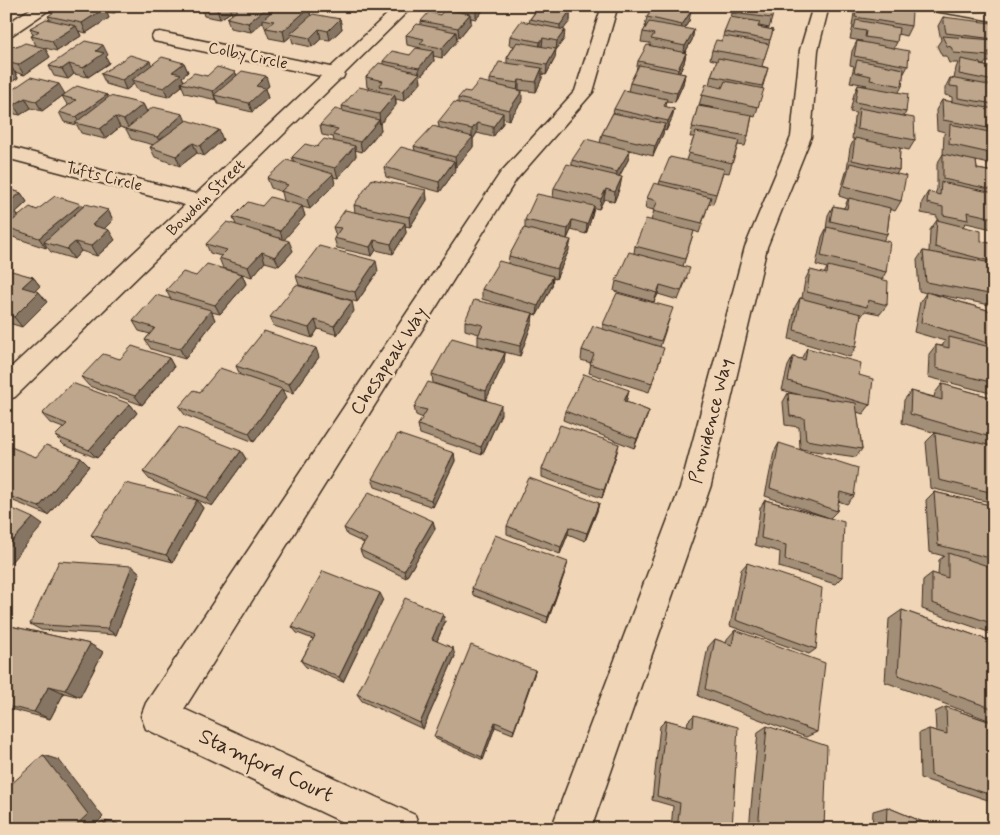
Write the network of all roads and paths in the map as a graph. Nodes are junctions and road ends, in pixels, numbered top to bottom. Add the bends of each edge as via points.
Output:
1 (47, 6) edge
2 (405, 6) edge
3 (612, 6) edge
4 (822, 6) edge
5 (934, 6) edge
6 (994, 16) edge
7 (6, 31) edge
8 (160, 37) dead end
9 (337, 74) junction
10 (6, 152) edge
11 (201, 202) junction
12 (6, 389) edge
13 (159, 716) joint
14 (401, 829) edge
15 (572, 829) edge

1 - 7 street
2 - 9 street, Bowdoin Street
3 - 13 street, Chesapeak Way via 584,92 508,176
4 - 15 street, Providence Way via 809,50 801,137 756,246 696,485
5 - 6 street
8 - 9 street, Colby Circle
9 - 11 street, Bowdoin Street
10 - 11 street, Tufts Circle
11 - 12 street, Bowdoin Street
13 - 14 street, Stamford Court

